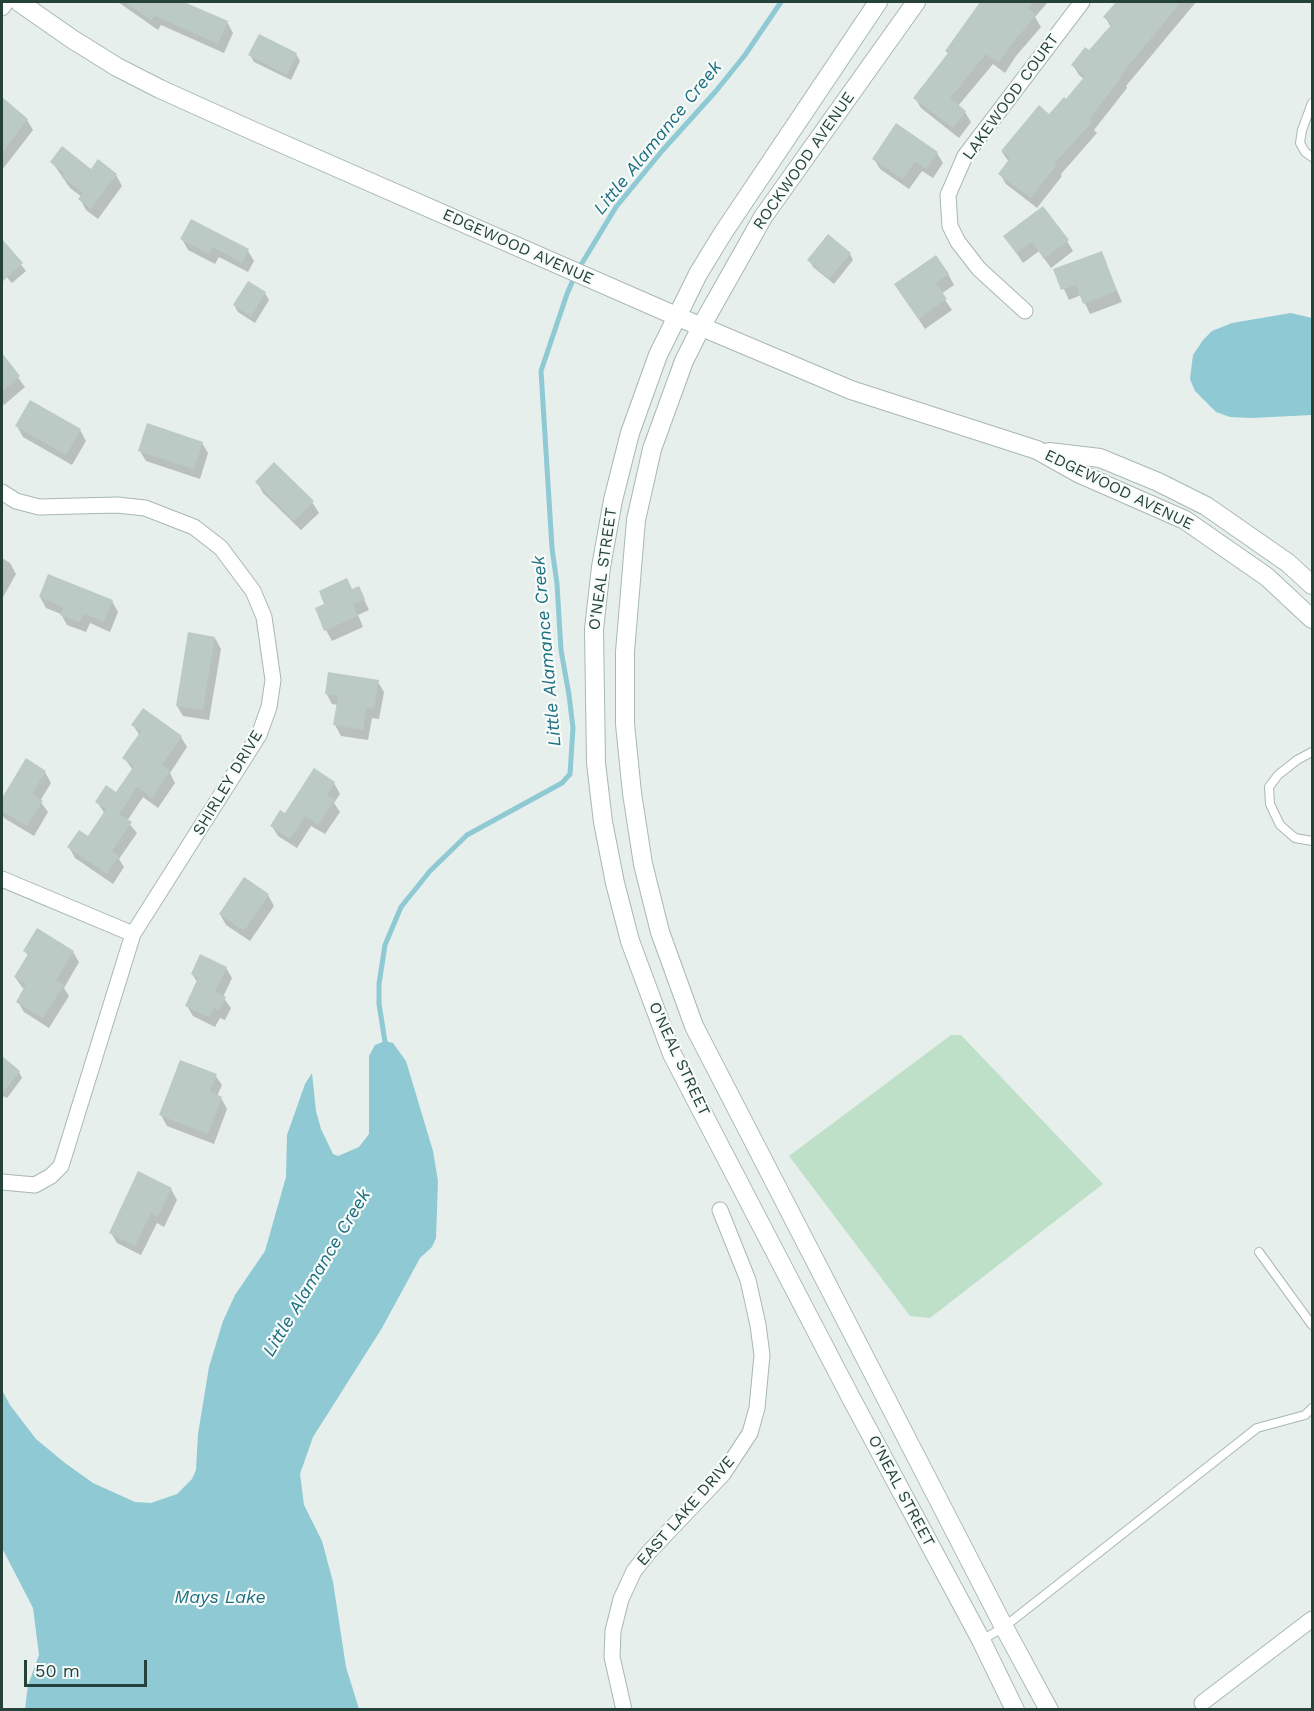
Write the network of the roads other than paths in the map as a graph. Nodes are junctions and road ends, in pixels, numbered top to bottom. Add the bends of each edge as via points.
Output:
1 (6, 2) edge
2 (19, 2) edge
3 (878, 2) edge
4 (916, 2) edge
5 (1082, 2) edge
6 (2, 8) edge
7 (1312, 102) edge
8 (1312, 157) edge
9 (1025, 311) dead end
10 (676, 316) junction
11 (701, 327) junction
12 (1037, 450) junction
13 (2, 492) edge
14 (1310, 583) edge
15 (1286, 594) junction
16 (1312, 619) edge
17 (1312, 752) edge
18 (1312, 841) edge
19 (2, 879) edge
20 (133, 934) junction
21 (2, 1182) edge
22 (720, 1210) dead end
23 (1258, 1252) dead end
24 (1312, 1325) edge
25 (1312, 1408) edge
26 (1312, 1619) edge
27 (1004, 1627) junction
28 (981, 1640) junction
29 (1202, 1703) dead end
30 (624, 1710) edge
31 (1015, 1710) edge
32 (1049, 1710) edge

1 - 6 street
2 - 10 street, EDGEWOOD AVENUE via 117,67 160,89
3 - 10 street, ROCKWOOD AVENUE via 723,233
4 - 11 street, ROCKWOOD AVENUE via 763,217
5 - 9 street, LAKEWOOD COURT via 965,156 948,195 950,226 958,242 980,269
7 - 8 lane via 1300,142
10 - 11 street, EDGEWOOD AVENUE
10 - 28 street, O'NEAL STREET via 630,433 613,500 596,608 596,763 615,883 630,941 672,1054
11 - 12 street, EDGEWOOD AVENUE via 851,390
11 - 27 street, O'NEAL STREET via 663,415 636,520 625,652 625,724 643,864 660,932 694,1026
12 - 14 street, EDGEWOOD AVENUE via 1100,458 1158,482 1206,506
12 - 15 street, EDGEWOOD AVENUE via 1078,473 1185,520
13 - 20 street, SHIRLEY DRIVE via 16,501 39,507 145,508 194,527 221,548 254,591 264,617 273,680 259,735
14 - 15 street
15 - 16 street, EDGEWOOD AVENUE
17 - 18 lane via 1284,770 1269,787 1270,804 1280,825 1295,838
19 - 20 street
20 - 21 street, SHIRLEY DRIVE via 61,1167 35,1185
22 - 30 street, EAST LAKE DRIVE via 748,1280 758,1325 762,1355 757,1408 750,1433 723,1474 649,1552 634,1571 621,1599 612,1657
23 - 24 lane
25 - 27 lane via 1305,1415 1257,1428
26 - 29 street
27 - 28 lane
27 - 32 street, O'NEAL STREET
28 - 31 street, O'NEAL STREET

